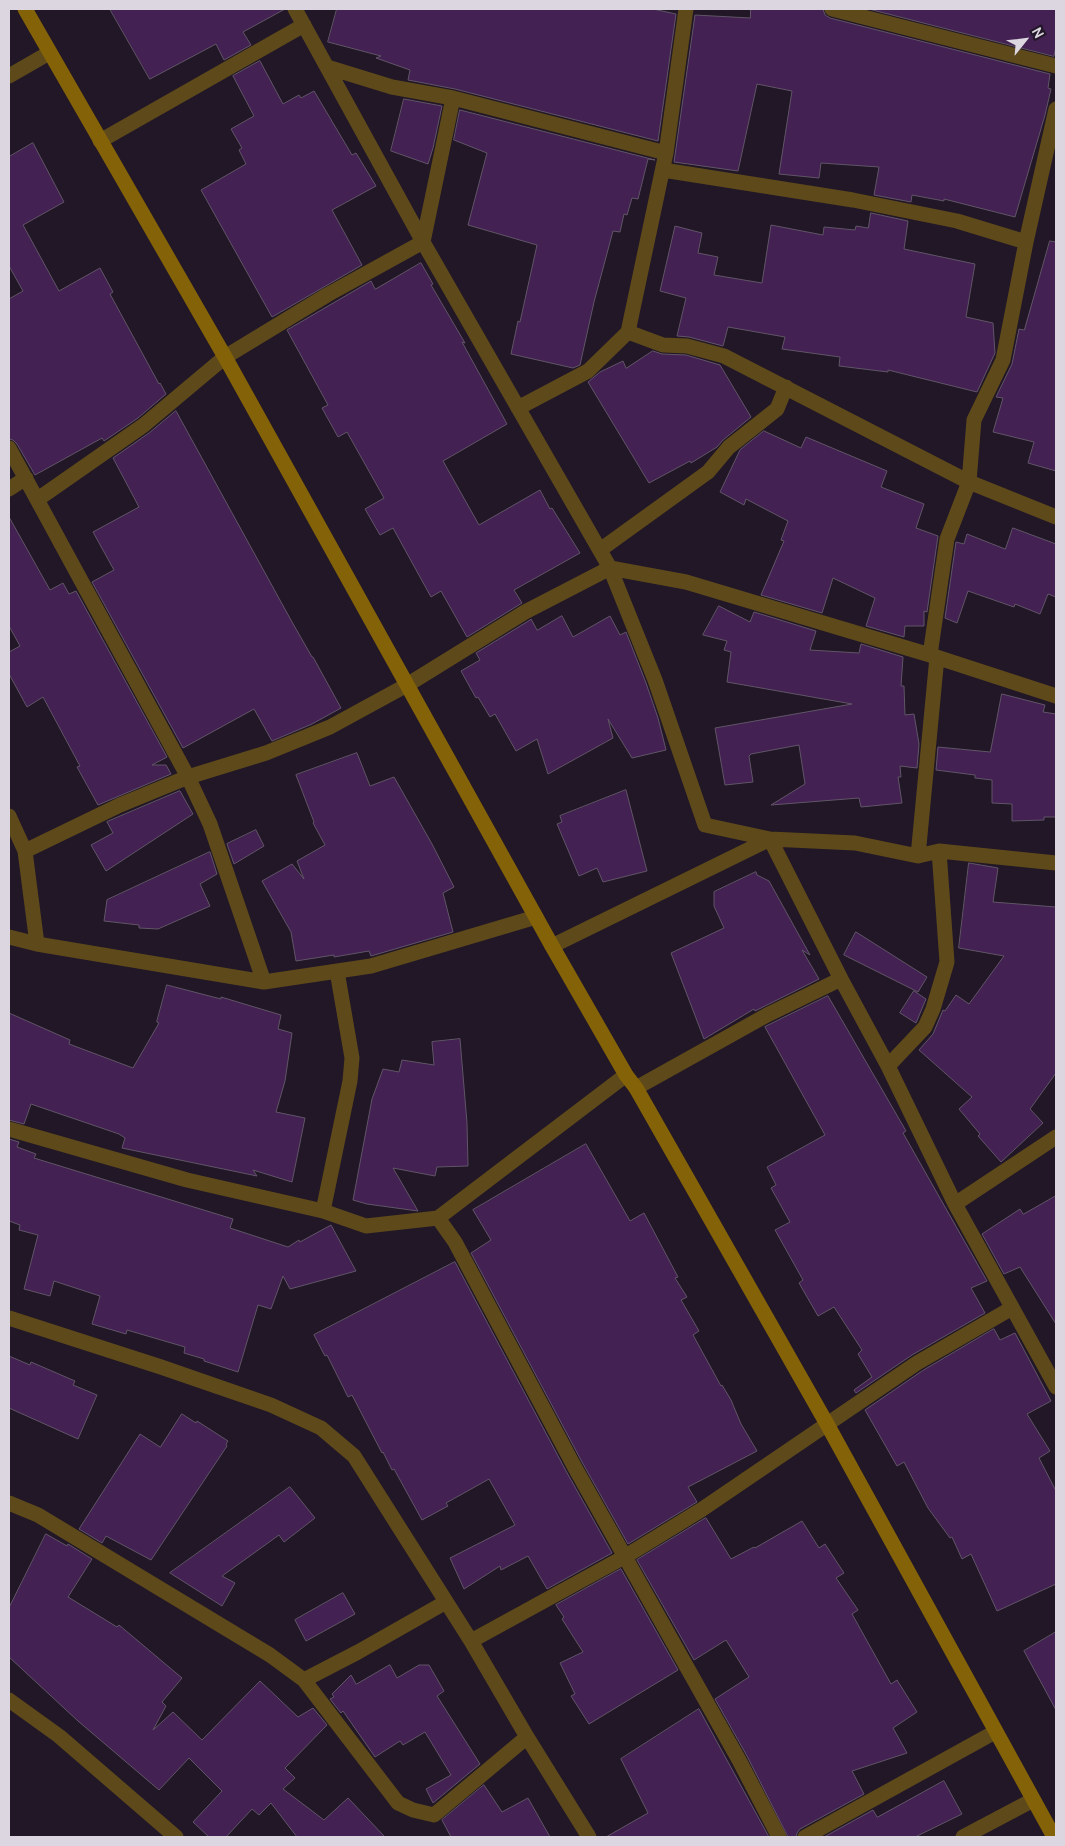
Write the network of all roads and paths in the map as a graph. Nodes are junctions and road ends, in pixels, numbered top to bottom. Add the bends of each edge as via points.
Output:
1 (295, 9) edge
2 (686, 9) edge
3 (832, 9) edge
4 (30, 10) edge
5 (304, 25) junction
6 (49, 53) junction
7 (1056, 66) edge
8 (327, 67) junction
9 (9, 76) edge
10 (454, 98) junction
11 (1056, 109) edge
12 (100, 141) junction
13 (666, 153) junction
14 (664, 170) junction
15 (423, 242) junction
16 (1026, 242) junction
17 (628, 332) junction
18 (225, 357) junction
19 (786, 387) junction
20 (518, 408) junction
21 (9, 448) edge
22 (26, 478) junction
23 (969, 482) junction
24 (9, 489) edge
25 (38, 499) junction
26 (1056, 517) edge
27 (600, 550) junction
28 (610, 568) junction
29 (934, 656) junction
30 (407, 685) junction
31 (1056, 696) edge
32 (188, 777) junction
33 (9, 816) edge
34 (770, 839) junction
35 (26, 851) junction
36 (939, 851) junction
37 (918, 856) junction
38 (1056, 863) edge
39 (536, 917) junction
40 (9, 937) edge
41 (37, 944) junction
42 (552, 946) junction
43 (337, 971) junction
44 (841, 979) junction
45 (264, 982) junction
46 (888, 1066) junction
47 (626, 1075) junction
48 (636, 1088) junction
49 (9, 1129) edge
50 (1056, 1137) edge
51 (955, 1204) junction
52 (323, 1212) junction
53 (438, 1218) junction
54 (1012, 1308) junction
55 (9, 1318) edge
56 (1054, 1378) edge
57 (827, 1424) junction
58 (9, 1503) edge
59 (626, 1556) junction
60 (446, 1602) junction
61 (471, 1641) junction
62 (304, 1680) junction
63 (9, 1700) edge
64 (995, 1732) junction
65 (527, 1737) junction
66 (1033, 1800) junction
67 (176, 1837) edge
68 (589, 1837) edge
69 (779, 1837) edge
70 (805, 1837) edge
71 (963, 1837) edge
72 (1054, 1837) edge

1 - 5 street
2 - 13 street
3 - 7 street
4 - 6 street
5 - 8 street
5 - 12 street
6 - 9 street
6 - 12 street
8 - 10 street via 392,87
8 - 15 street
10 - 13 street
10 - 15 street
11 - 16 street
12 - 18 street
13 - 14 street
14 - 16 street via 853,200 957,221
14 - 17 street
15 - 18 street
15 - 20 street
16 - 23 street via 1003,360 974,420
17 - 19 street via 663,345 687,346 724,356
17 - 20 street via 588,371
18 - 25 street via 144,425
18 - 30 street
19 - 23 street
19 - 27 street via 777,409 729,447 708,472
20 - 27 street
21 - 22 street
22 - 24 street
22 - 25 street
23 - 26 street
23 - 29 street via 947,539
25 - 32 street
27 - 28 street
28 - 29 street via 686,582
28 - 30 street via 525,612
28 - 34 street via 655,680 706,825
29 - 31 street
29 - 37 street
30 - 32 street via 330,727 266,753
30 - 39 street
32 - 35 street via 120,805
32 - 45 street via 210,824
33 - 35 street
34 - 37 street via 855,843
34 - 42 street
34 - 44 street
35 - 41 street
36 - 37 street
36 - 38 street
36 - 46 street via 947,962 926,1028
39 - 42 street
39 - 43 street via 371,966
40 - 41 street
41 - 45 street
42 - 47 street
43 - 45 street
43 - 52 street via 352,1058
44 - 46 street
44 - 48 street via 767,1015
46 - 51 street
47 - 48 street
47 - 53 street
48 - 57 street
49 - 52 street via 187,1180
50 - 51 street
51 - 54 street
52 - 53 street via 366,1226
53 - 59 street via 455,1242 574,1466
54 - 56 street
54 - 57 street via 917,1363
55 - 60 street via 271,1405 321,1428 354,1456
57 - 59 street
57 - 64 street
58 - 62 street via 47,1520 270,1655
59 - 61 street
59 - 69 street via 740,1760
60 - 61 street
60 - 62 street
61 - 65 street
62 - 65 street via 398,1804 412,1810 434,1815
63 - 67 street via 59,1736
64 - 66 street
64 - 70 street
65 - 68 street
66 - 71 street
66 - 72 street

